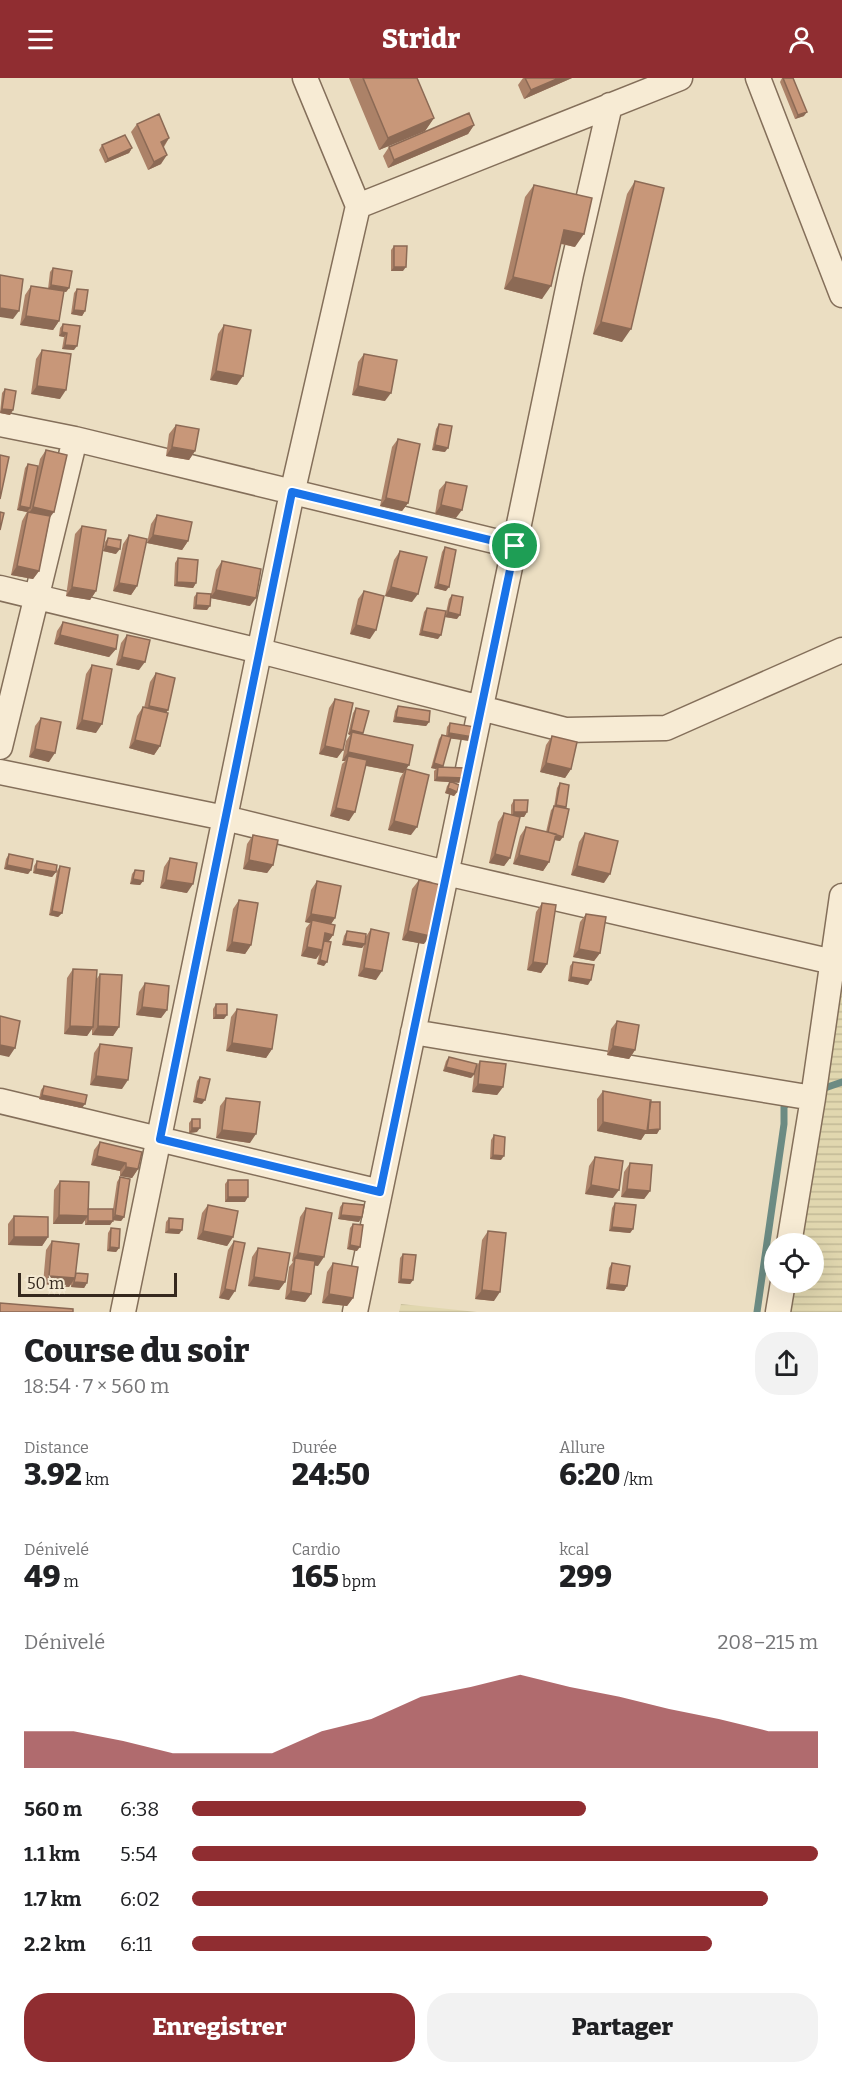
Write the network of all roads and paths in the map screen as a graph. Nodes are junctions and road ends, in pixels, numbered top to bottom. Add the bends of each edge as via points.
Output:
1 (305, 78) edge
2 (680, 78) edge
3 (758, 78) edge
4 (610, 105) junction
5 (358, 206) junction
6 (842, 295) edge
7 (0, 424) edge
8 (75, 439) junction
9 (292, 492) junction
10 (515, 546) junction
11 (0, 588) edge
12 (37, 597) junction
13 (842, 650) edge
14 (260, 651) junction
15 (481, 709) junction
16 (0, 747) edge
17 (0, 772) edge
18 (225, 818) junction
19 (446, 873) junction
20 (842, 897) edge
21 (832, 962) junction
22 (413, 1032) junction
23 (813, 1098) junction
24 (0, 1101) edge
25 (160, 1139) junction
26 (380, 1192) junction
27 (791, 1233) edge
28 (781, 1293) edge
29 (123, 1312) edge
30 (355, 1312) edge
31 (778, 1312) edge

1 - 5 street
2 - 4 street
3 - 6 street
4 - 5 street
4 - 10 street
5 - 9 street
7 - 8 street
8 - 9 street
8 - 12 street
9 - 10 street
9 - 14 street
10 - 15 street
11 - 12 street
12 - 14 street
12 - 16 street
13 - 15 street via 666,728 566,730
14 - 15 street
14 - 18 street
15 - 19 street
17 - 18 street
18 - 19 street
18 - 25 street
19 - 21 street
19 - 22 street
20 - 21 street
21 - 23 street
22 - 23 street
22 - 26 street
23 - 27 street
24 - 25 street
25 - 26 street
25 - 29 street
26 - 30 street
28 - 31 street

